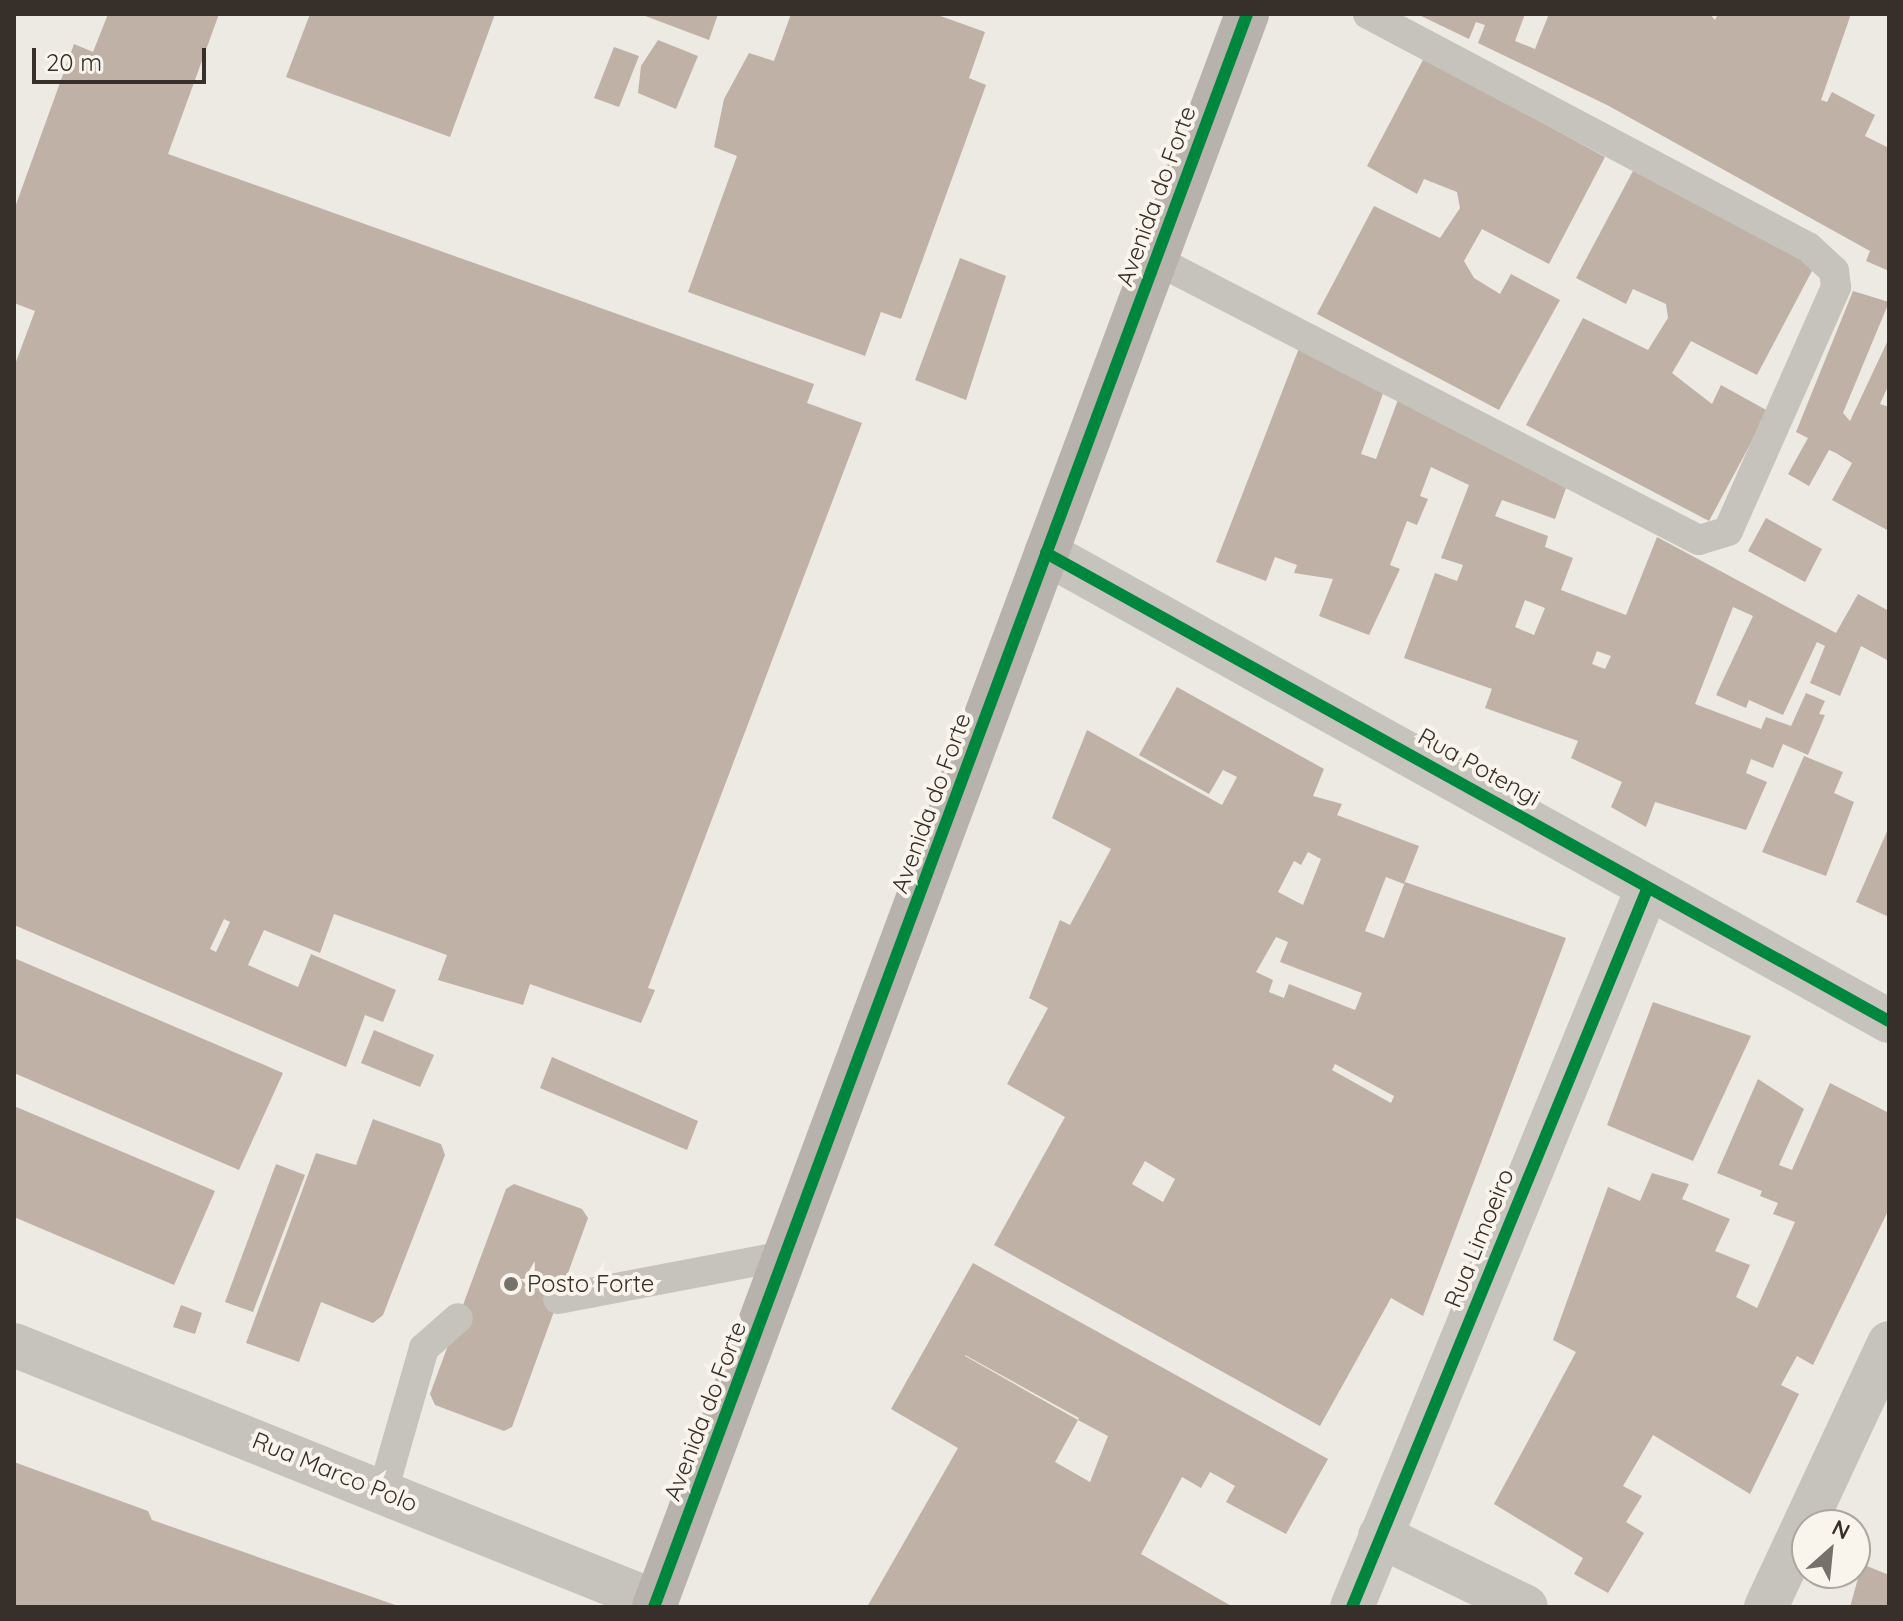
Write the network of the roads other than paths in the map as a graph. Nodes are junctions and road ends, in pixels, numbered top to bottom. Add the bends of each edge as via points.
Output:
1 (1247, 14) edge
2 (1368, 14) edge
3 (1156, 260) junction
4 (1046, 553) junction
5 (1648, 887) junction
6 (1889, 1021) edge
7 (788, 1255) junction
8 (558, 1299) dead end
9 (458, 1318) dead end
10 (1889, 1343) edge
11 (14, 1345) edge
12 (383, 1491) junction
13 (1380, 1536) junction
14 (655, 1604) edge
15 (1352, 1607) edge
16 (1526, 1607) edge
17 (1766, 1607) edge

1 - 3 main road, Avenida do Forte
2 - 3 lane via 1808,247 1834,271 1836,287 1728,531 1699,540
3 - 4 main road, Avenida do Forte
4 - 5 street, Rua Potengi
4 - 7 main road, Avenida do Forte
5 - 6 street, Rua Potengi
5 - 13 street, Rua Limoeiro
7 - 8 lane
7 - 14 main road, Avenida do Forte
9 - 12 lane via 424,1348
10 - 17 street
11 - 12 street, Rua Marco Polo
12 - 14 street, Rua Marco Polo
13 - 15 street, Rua Limoeiro
13 - 16 street

